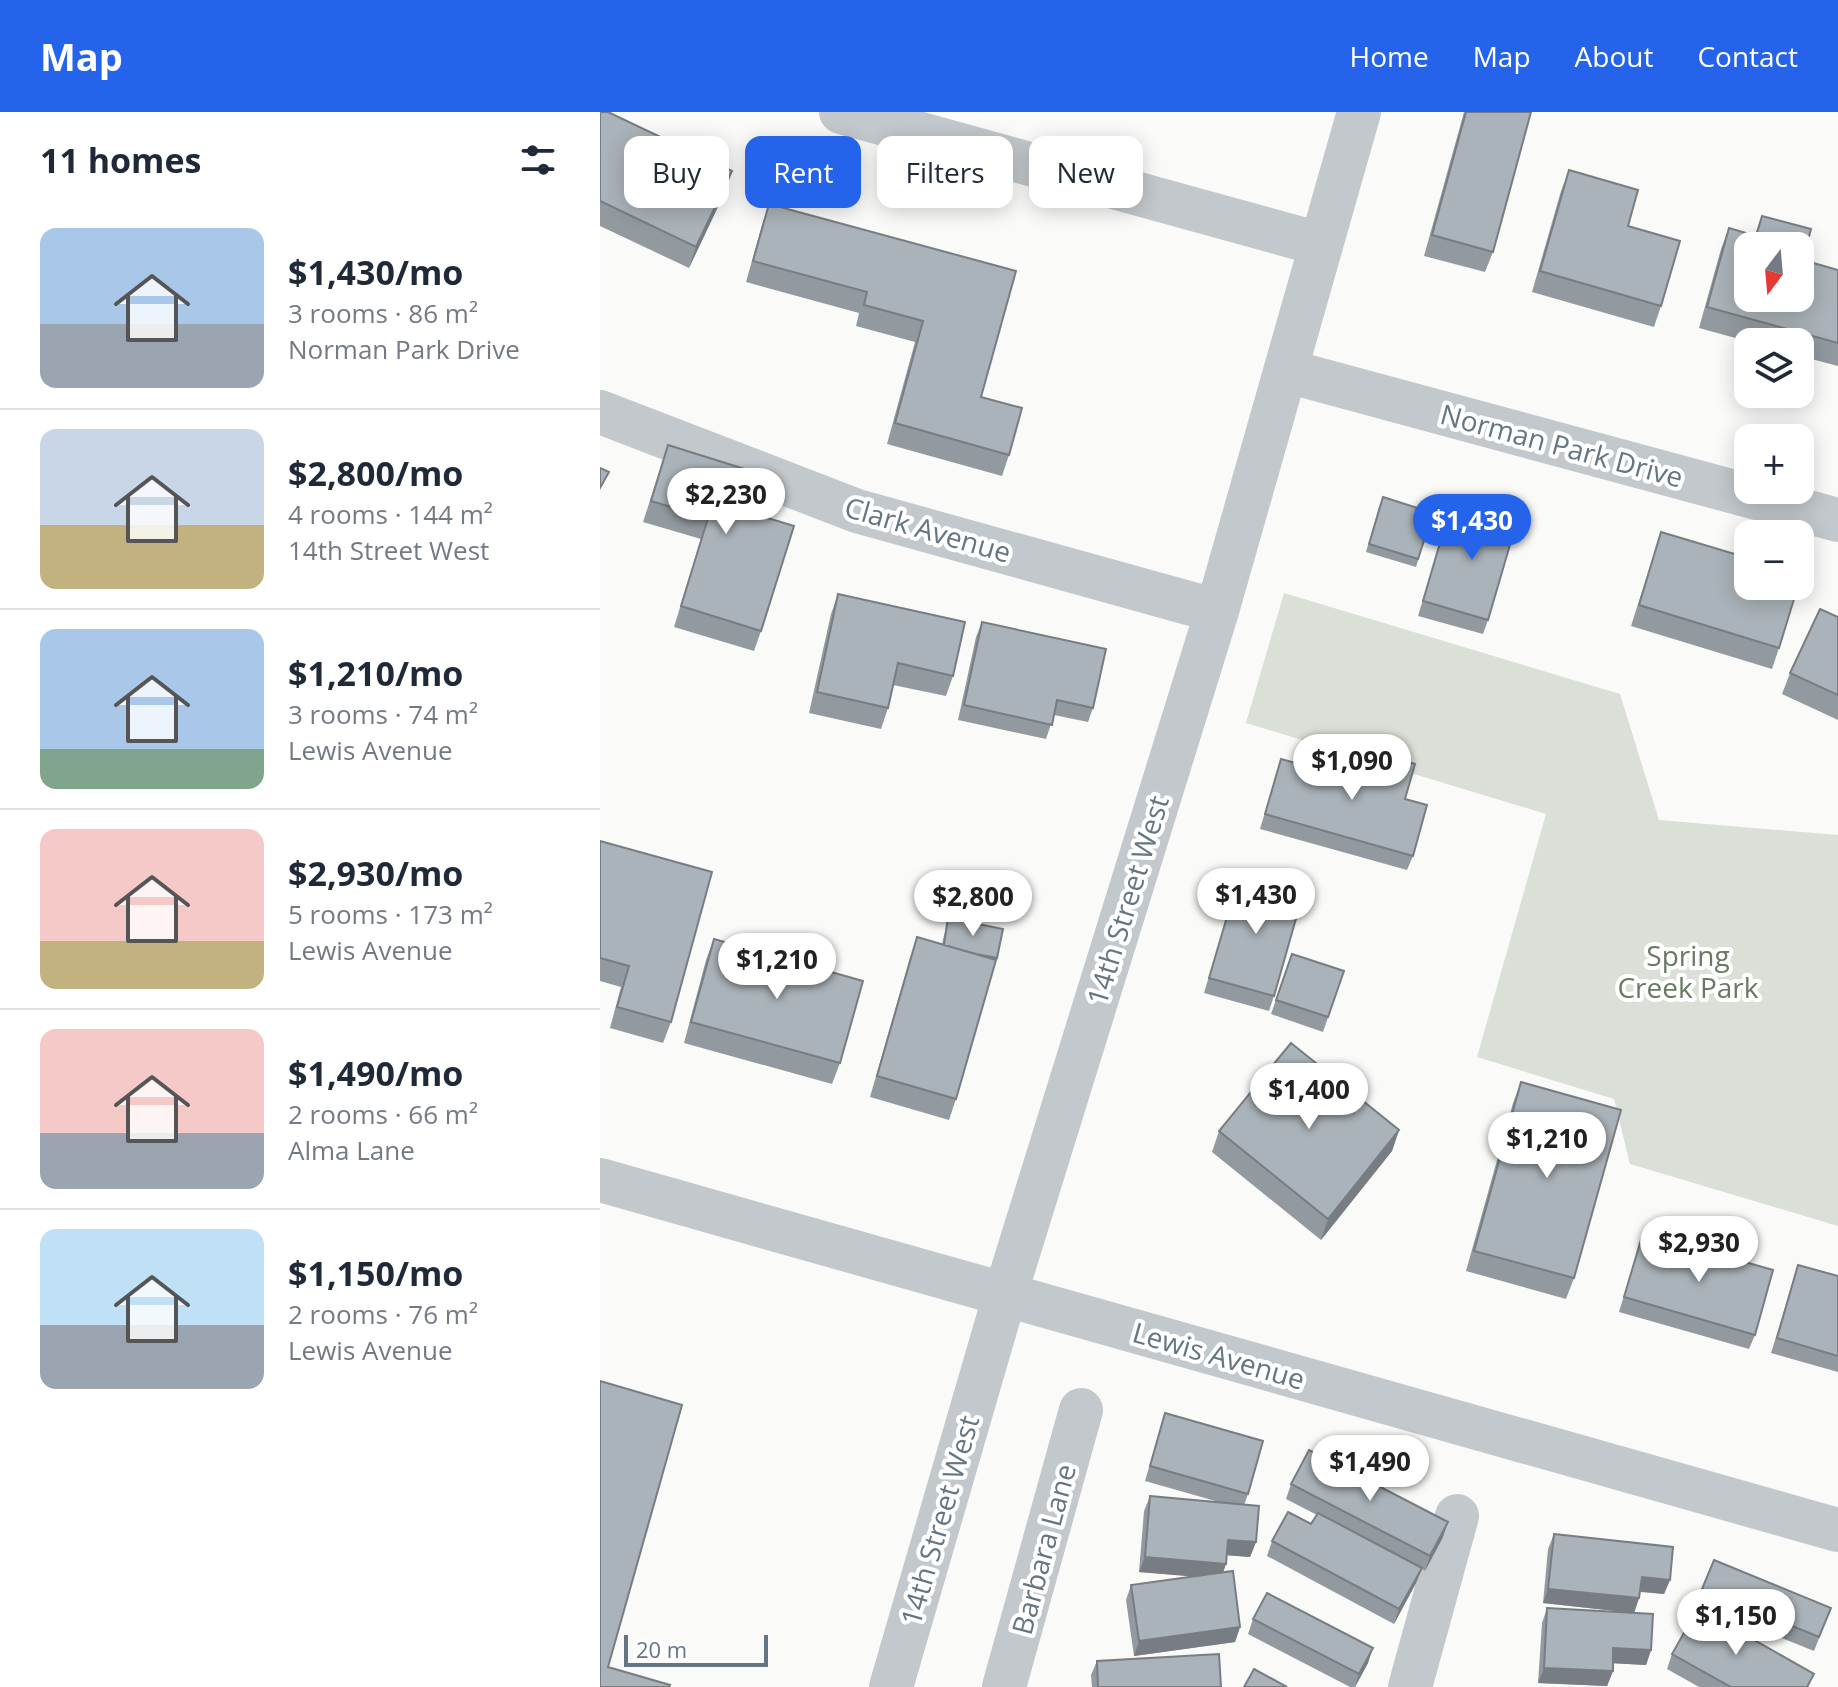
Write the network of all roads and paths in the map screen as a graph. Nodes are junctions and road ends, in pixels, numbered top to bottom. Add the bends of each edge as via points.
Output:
1 (841, 112) edge
2 (1359, 112) edge
3 (1320, 244) junction
4 (1287, 371) junction
5 (600, 412) edge
6 (1838, 520) edge
7 (1217, 611) junction
8 (600, 1180) edge
9 (1005, 1295) junction
10 (1081, 1410) dead end
11 (1457, 1516) dead end
12 (1838, 1530) edge
13 (891, 1687) edge
14 (1004, 1687) edge
15 (1410, 1687) edge

1 - 3 street
2 - 3 street, 14th Street West
3 - 4 street, 14th Street West
4 - 6 street, Norman Park Drive
4 - 7 street, 14th Street West
5 - 7 street, Clark Avenue via 857,511
7 - 9 street, 14th Street West
8 - 9 street, Lewis Avenue
9 - 12 street, Lewis Avenue
9 - 13 street, 14th Street West
10 - 14 street, Barbara Lane
11 - 15 street

